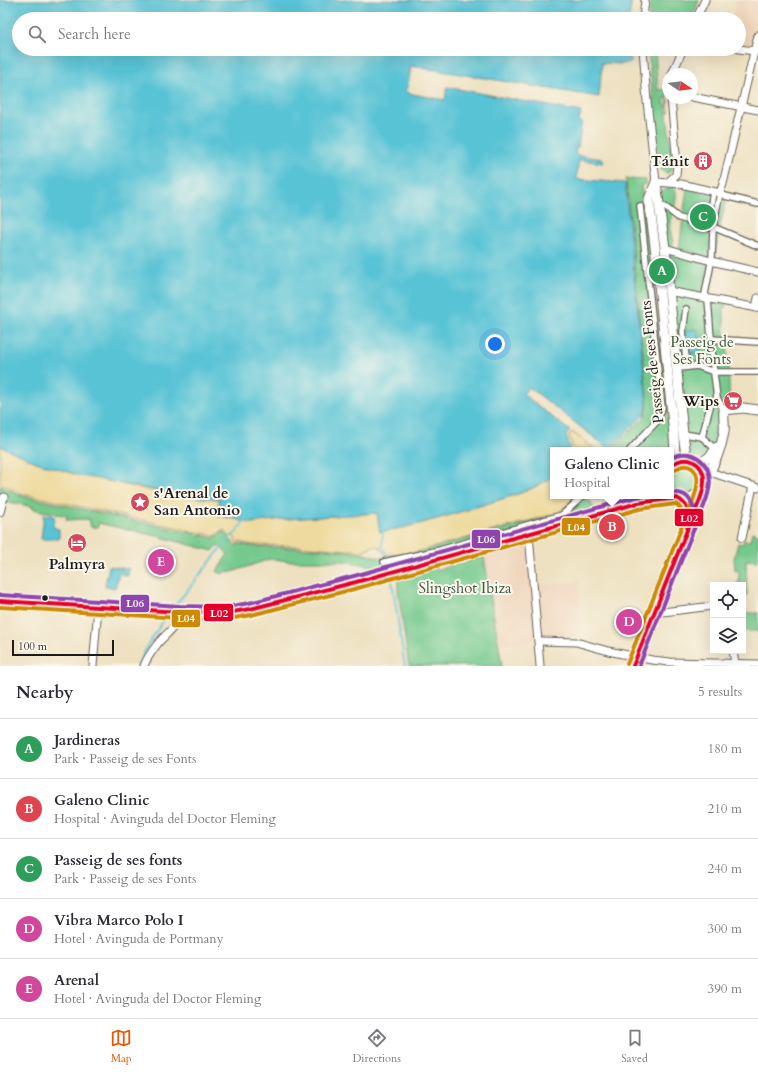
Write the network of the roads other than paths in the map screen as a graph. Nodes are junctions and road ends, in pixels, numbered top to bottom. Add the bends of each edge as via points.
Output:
1 (645, 0) edge
2 (705, 0) edge
3 (644, 12) edge
4 (699, 12) edge
5 (758, 35) edge
6 (746, 50) edge
7 (755, 51) junction
8 (644, 56) edge
9 (680, 56) edge
10 (675, 68) edge
11 (698, 98) edge
12 (672, 104) edge
13 (741, 106) junction
14 (758, 110) edge
15 (676, 175) junction
16 (656, 182) junction
17 (668, 182) junction
18 (681, 184) junction
19 (716, 192) junction
20 (758, 204) edge
21 (640, 206) dead end
22 (662, 206) dead end
23 (705, 224) junction
24 (713, 227) junction
25 (758, 246) edge
26 (665, 248) junction
27 (656, 254) junction
28 (711, 261) junction
29 (758, 272) edge
30 (659, 289) junction
31 (668, 291) junction
32 (758, 298) edge
33 (708, 299) junction
34 (757, 308) edge
35 (686, 309) dead end
36 (711, 339) junction
37 (758, 342) edge
38 (687, 366) junction
39 (679, 368) dead end
40 (714, 372) junction
41 (758, 372) edge
42 (717, 398) junction
43 (724, 410) junction
44 (758, 410) edge
45 (684, 434) dead end
46 (702, 437) junction
47 (721, 440) junction
48 (633, 447) edge
49 (713, 447) dead end
50 (674, 459) edge
51 (692, 462) junction
52 (674, 463) edge
53 (710, 472) junction
54 (703, 485) junction
55 (756, 487) edge
56 (4, 497) dead end
57 (676, 497) edge
58 (580, 499) edge
59 (646, 499) edge
60 (665, 499) edge
61 (638, 504) junction
62 (0, 512) edge
63 (688, 525) junction
64 (529, 534) junction
65 (742, 538) dead end
66 (384, 562) dead end
67 (0, 601) edge
68 (710, 606) edge
69 (98, 607) junction
70 (173, 612) junction
71 (654, 613) junction
72 (539, 641) junction
73 (733, 654) edge
74 (635, 662) edge
75 (735, 664) junction
76 (758, 664) edge
77 (93, 666) edge
78 (144, 666) edge
79 (540, 666) edge

1 - 3 street
2 - 4 street
5 - 7 street
6 - 7 street
7 - 13 street
8 - 16 street
9 - 10 street
11 - 13 street
12 - 15 street
13 - 14 street
13 - 19 street via 723,184
15 - 17 street
15 - 18 street
16 - 17 street
16 - 26 street, Passeig de ses Fonts
16 - 27 street, Passeig de ses Fonts via 649,199
17 - 18 street
18 - 19 street
19 - 20 street
19 - 23 street
19 - 24 street
21 - 48 street via 662,408 658,420
22 - 23 street via 680,218
23 - 24 street
24 - 25 street
24 - 28 street
26 - 27 street
26 - 28 street
26 - 31 street, Passeig de ses Fonts
27 - 30 street, Passeig de ses Fonts
28 - 29 street
28 - 33 street via 705,294
30 - 31 street
30 - 50 street, Passeig de ses Fonts via 674,435
31 - 33 street
31 - 51 street, Passeig de ses Fonts via 686,455
32 - 34 street
33 - 34 street
33 - 36 street
35 - 38 street via 683,332
36 - 37 street
36 - 40 street
38 - 39 street
38 - 40 street via 697,366
40 - 41 street
40 - 42 street
42 - 43 street
42 - 46 street via 711,403
43 - 44 street
43 - 47 street via 724,431
45 - 46 street
46 - 49 street
47 - 51 street via 709,458 702,462
47 - 53 street
51 - 52 main road via 680,460
51 - 54 main road via 702,472
53 - 54 street
53 - 55 street
54 - 57 main road via 694,497
54 - 63 main road via 697,509
55 - 65 street
56 - 62 street
57 - 63 main road via 685,503 689,512
58 - 66 street via 562,515 440,550
59 - 61 main road
60 - 61 main road
61 - 64 main road
63 - 71 main road
64 - 70 main road via 266,606 227,613
64 - 72 street
67 - 69 main road
68 - 71 street
69 - 70 main road
69 - 77 street
70 - 78 street via 180,617
71 - 74 main road
72 - 74 street via 576,642
72 - 79 street
73 - 75 street
74 - 75 street
75 - 76 street

